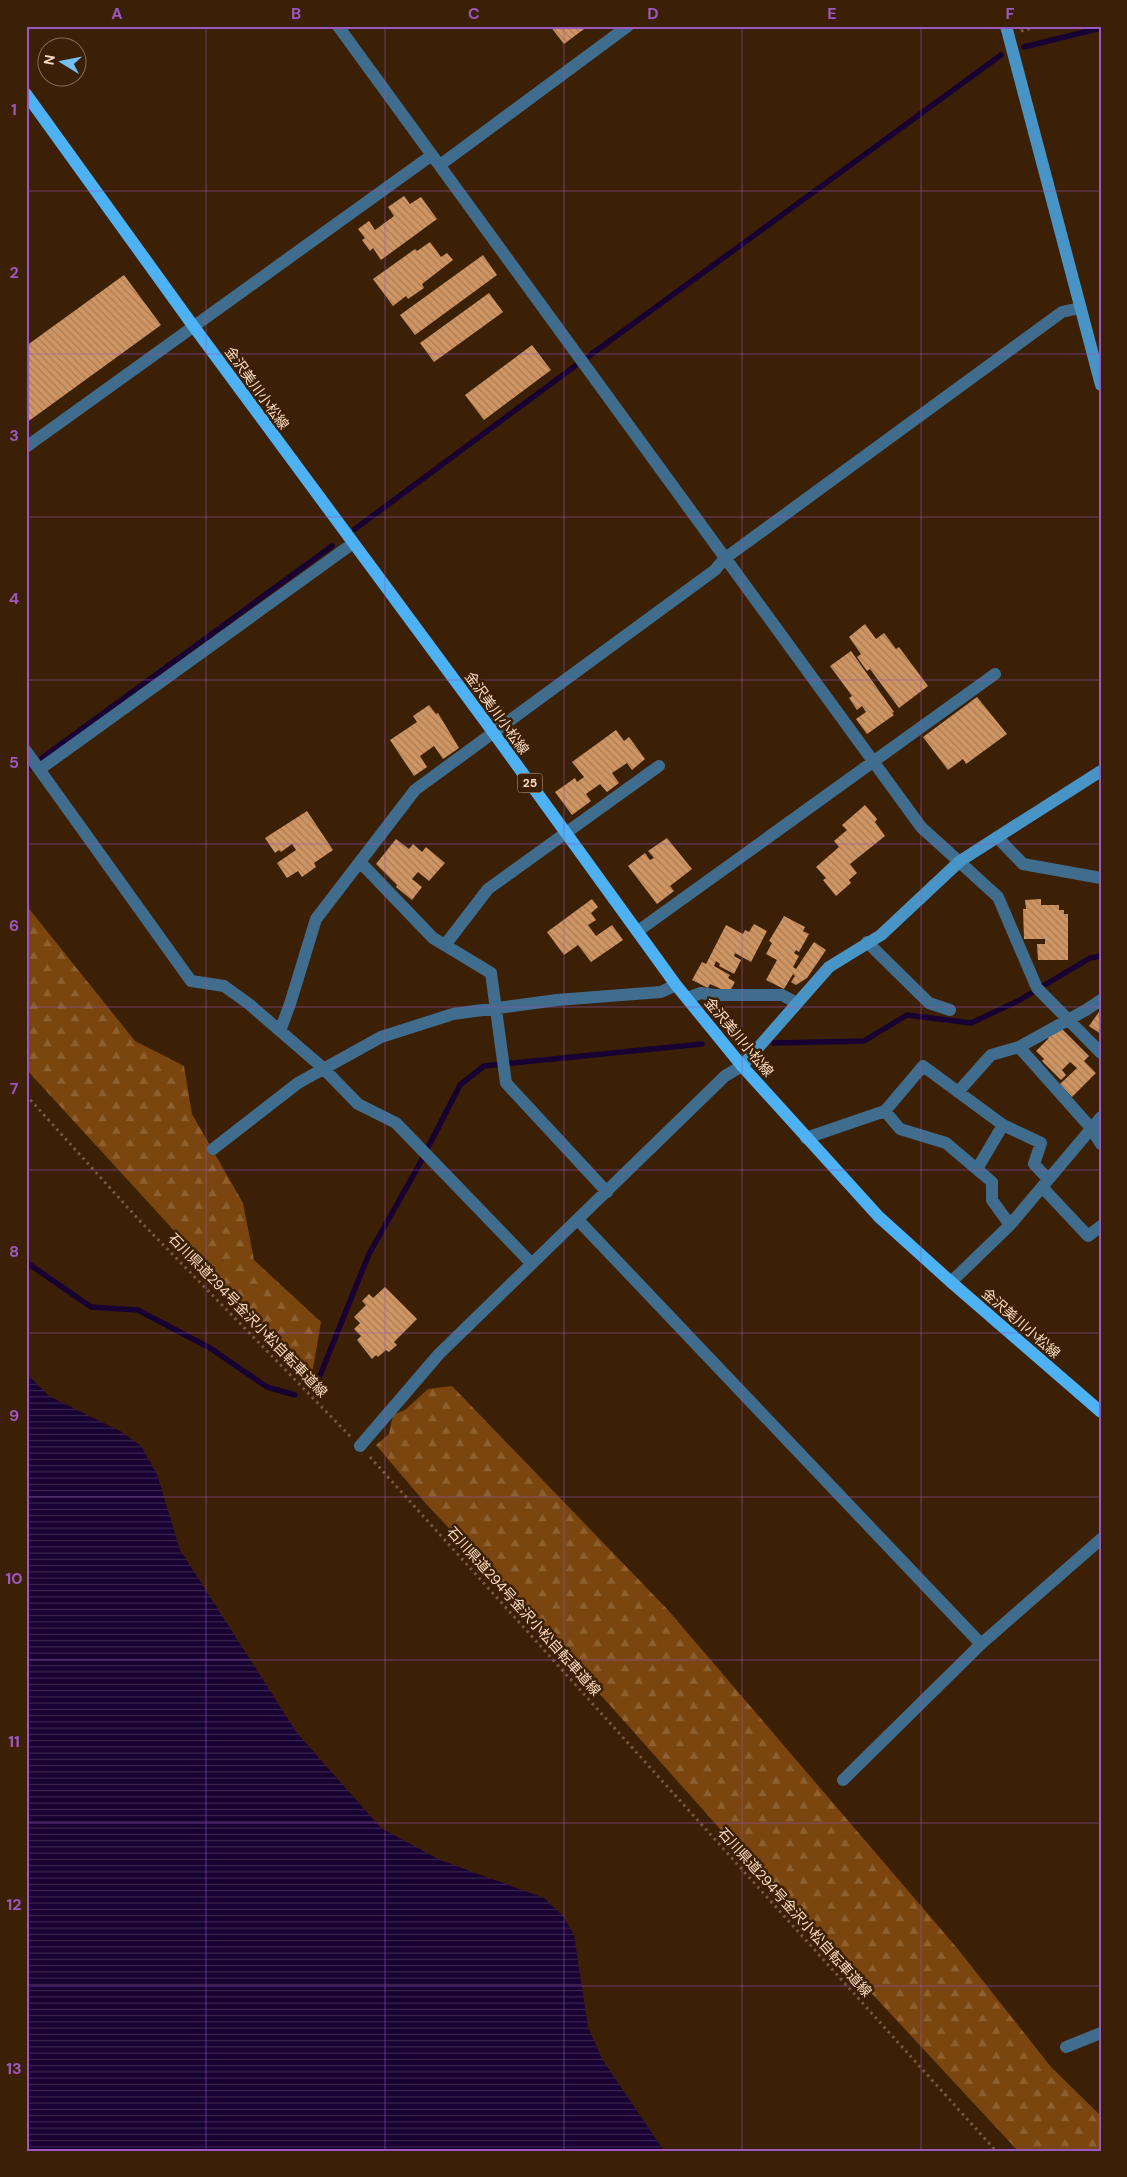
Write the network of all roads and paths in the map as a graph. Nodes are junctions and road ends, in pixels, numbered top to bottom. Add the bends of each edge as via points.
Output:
1 (338, 26) edge
2 (628, 26) edge
3 (1006, 26) edge
4 (26, 94) edge
5 (436, 160) junction
6 (1080, 308) junction
7 (194, 327) junction
8 (1101, 384) edge
9 (26, 447) edge
10 (352, 544) junction
11 (724, 559) junction
12 (995, 674) dead end
13 (493, 732) junction
14 (26, 752) edge
15 (873, 762) junction
16 (658, 766) dead end
17 (40, 769) junction
18 (1101, 771) edge
19 (566, 833) junction
20 (997, 838) junction
21 (960, 861) junction
22 (360, 862) junction
23 (1101, 878) edge
24 (638, 932) junction
25 (867, 942) junction
26 (445, 945) junction
27 (676, 985) junction
28 (687, 998) junction
29 (1101, 1000) edge
30 (797, 1003) junction
31 (497, 1008) junction
32 (950, 1010) dead end
33 (1069, 1020) junction
34 (280, 1030) junction
35 (1019, 1047) junction
36 (1101, 1053) edge
37 (742, 1066) junction
38 (323, 1068) junction
39 (958, 1092) junction
40 (26, 1095) edge
41 (885, 1111) junction
42 (1101, 1117) edge
43 (1003, 1125) junction
44 (1091, 1128) junction
45 (806, 1138) junction
46 (1101, 1144) edge
47 (213, 1149) dead end
48 (977, 1170) junction
49 (1045, 1183) junction
50 (607, 1192) junction
51 (578, 1220) junction
52 (1010, 1225) junction
53 (1101, 1226) edge
54 (532, 1264) junction
55 (951, 1282) junction
56 (1101, 1412) edge
57 (360, 1446) junction
58 (1101, 1539) edge
59 (981, 1644) junction
60 (844, 1780) dead end
61 (1101, 2033) edge
62 (1066, 2047) dead end
63 (996, 2151) edge

1 - 5 street
2 - 5 street
3 - 6 street
4 - 7 main road, 金沢美川小松線 / 25
5 - 7 street
5 - 11 street
6 - 8 street
6 - 11 street via 1062,312
7 - 9 street
7 - 10 main road, 金沢美川小松線 / 25
10 - 13 main road, 金沢美川小松線 / 25
10 - 17 street
11 - 13 street via 715,570
11 - 15 street
12 - 15 street
13 - 19 main road, 金沢美川小松線 / 25
13 - 22 street via 415,790
14 - 17 street
15 - 21 street via 921,827
15 - 24 street
16 - 19 street
17 - 34 street via 191,981 224,986
18 - 20 street
19 - 24 main road, 金沢美川小松線 / 25
19 - 26 street via 488,889
20 - 21 street
20 - 23 street via 1023,864
21 - 25 street via 881,935
21 - 33 street via 998,897 1037,988
22 - 26 street via 433,938
22 - 34 street via 316,919
24 - 27 main road, 金沢美川小松線 / 25
25 - 30 street via 829,967
25 - 32 street via 929,1002
26 - 31 street via 491,973
27 - 28 main road, 金沢美川小松線 / 25
27 - 31 street via 660,992
28 - 30 street via 701,993 782,996
28 - 37 main road, 金沢美川小松線 / 25
29 - 33 street
30 - 37 street
31 - 38 street via 453,1014 381,1037
31 - 50 street via 506,1083
33 - 35 street
33 - 36 street
34 - 38 street
35 - 39 street via 991,1055
35 - 44 street
37 - 45 main road, 金沢美川小松線 / 25
37 - 50 street via 725,1076
38 - 47 street via 298,1083
38 - 54 street via 358,1104 396,1123
39 - 41 street via 923,1066
39 - 43 street
40 - 57 path, 石川県道294号金沢小松自転車道線 via 139,1220
41 - 45 street
41 - 48 street via 900,1129 946,1143
42 - 44 street
43 - 48 street
43 - 49 street via 1041,1143 1034,1164
44 - 46 street
44 - 49 street
45 - 55 main road, 金沢美川小松線 / 25 via 879,1217
48 - 52 street via 992,1182 992,1200
49 - 52 street
49 - 53 street via 1088,1236
50 - 51 street
51 - 54 street
51 - 59 street
52 - 55 street
54 - 57 street via 439,1354
55 - 56 main road, 金沢美川小松線 / 25
57 - 63 path, 石川県道294号金沢小松自転車道線
58 - 59 street
59 - 60 street
61 - 62 street

